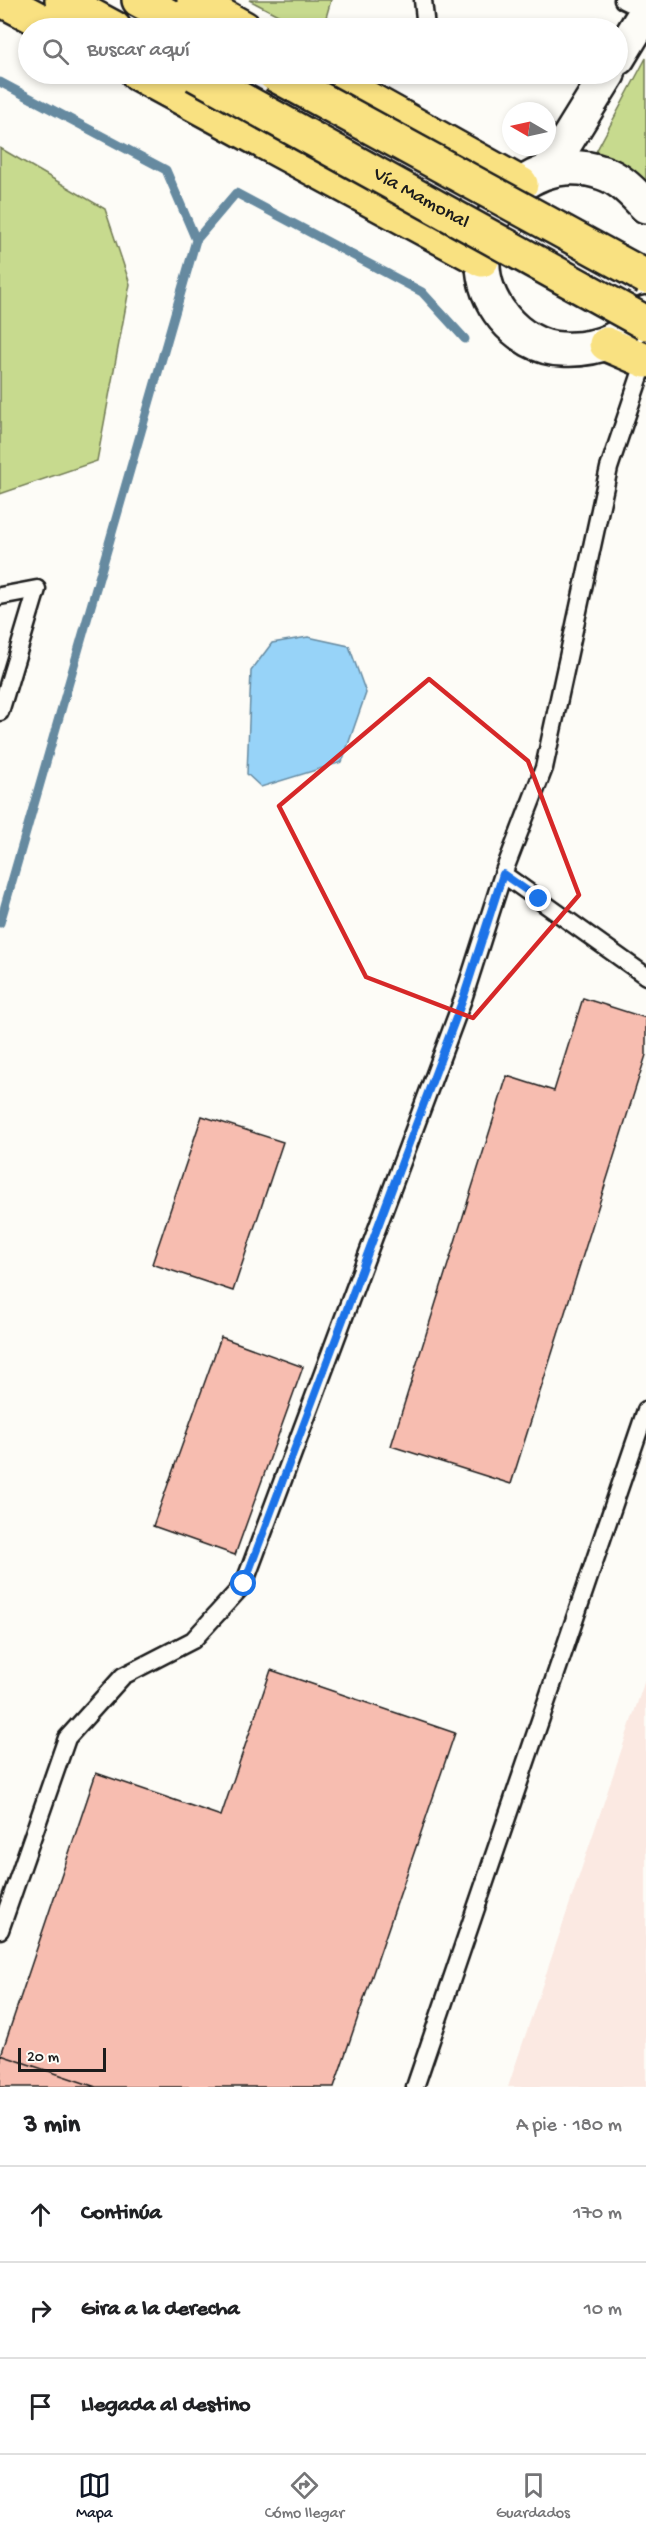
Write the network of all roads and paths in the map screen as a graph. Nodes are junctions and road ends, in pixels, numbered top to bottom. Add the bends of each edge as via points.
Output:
1 (2, 0) edge
2 (63, 0) edge
3 (139, 0) edge
4 (194, 0) edge
5 (423, 0) edge
6 (623, 0) edge
7 (646, 12) edge
8 (36, 18) edge
9 (96, 18) edge
10 (172, 18) edge
11 (226, 18) edge
12 (425, 18) edge
13 (628, 42) edge
14 (156, 84) edge
15 (213, 84) edge
16 (292, 84) edge
17 (344, 84) edge
18 (601, 84) edge
19 (535, 178) junction
20 (646, 206) edge
21 (482, 260) junction
22 (646, 277) edge
23 (646, 313) edge
24 (646, 322) edge
25 (606, 344) junction
26 (645, 361) edge
27 (0, 596) edge
28 (0, 712) edge
29 (503, 874) junction
30 (646, 976) edge
31 (646, 1410) edge
32 (0, 1930) edge
33 (415, 2087) edge

1 - 8 main road
2 - 9 main road
3 - 10 main road
4 - 11 main road
5 - 12 lane
6 - 7 lane
7 - 13 street
14 - 21 main road
15 - 24 main road, Vía Mamonal, bridge
16 - 22 main road, Vía Mamonal, bridge
17 - 19 main road
18 - 19 street
19 - 20 street via 576,168 603,173 627,186
19 - 21 street via 500,205 486,231
21 - 25 street via 486,285 496,308 512,328 557,349 582,350
23 - 25 street via 629,331
25 - 26 main road
26 - 29 lane via 609,468 544,768
27 - 28 lane via 37,589
29 - 30 lane
29 - 32 lane via 463,999 244,1584 193,1640 123,1676 67,1738
31 - 33 lane

